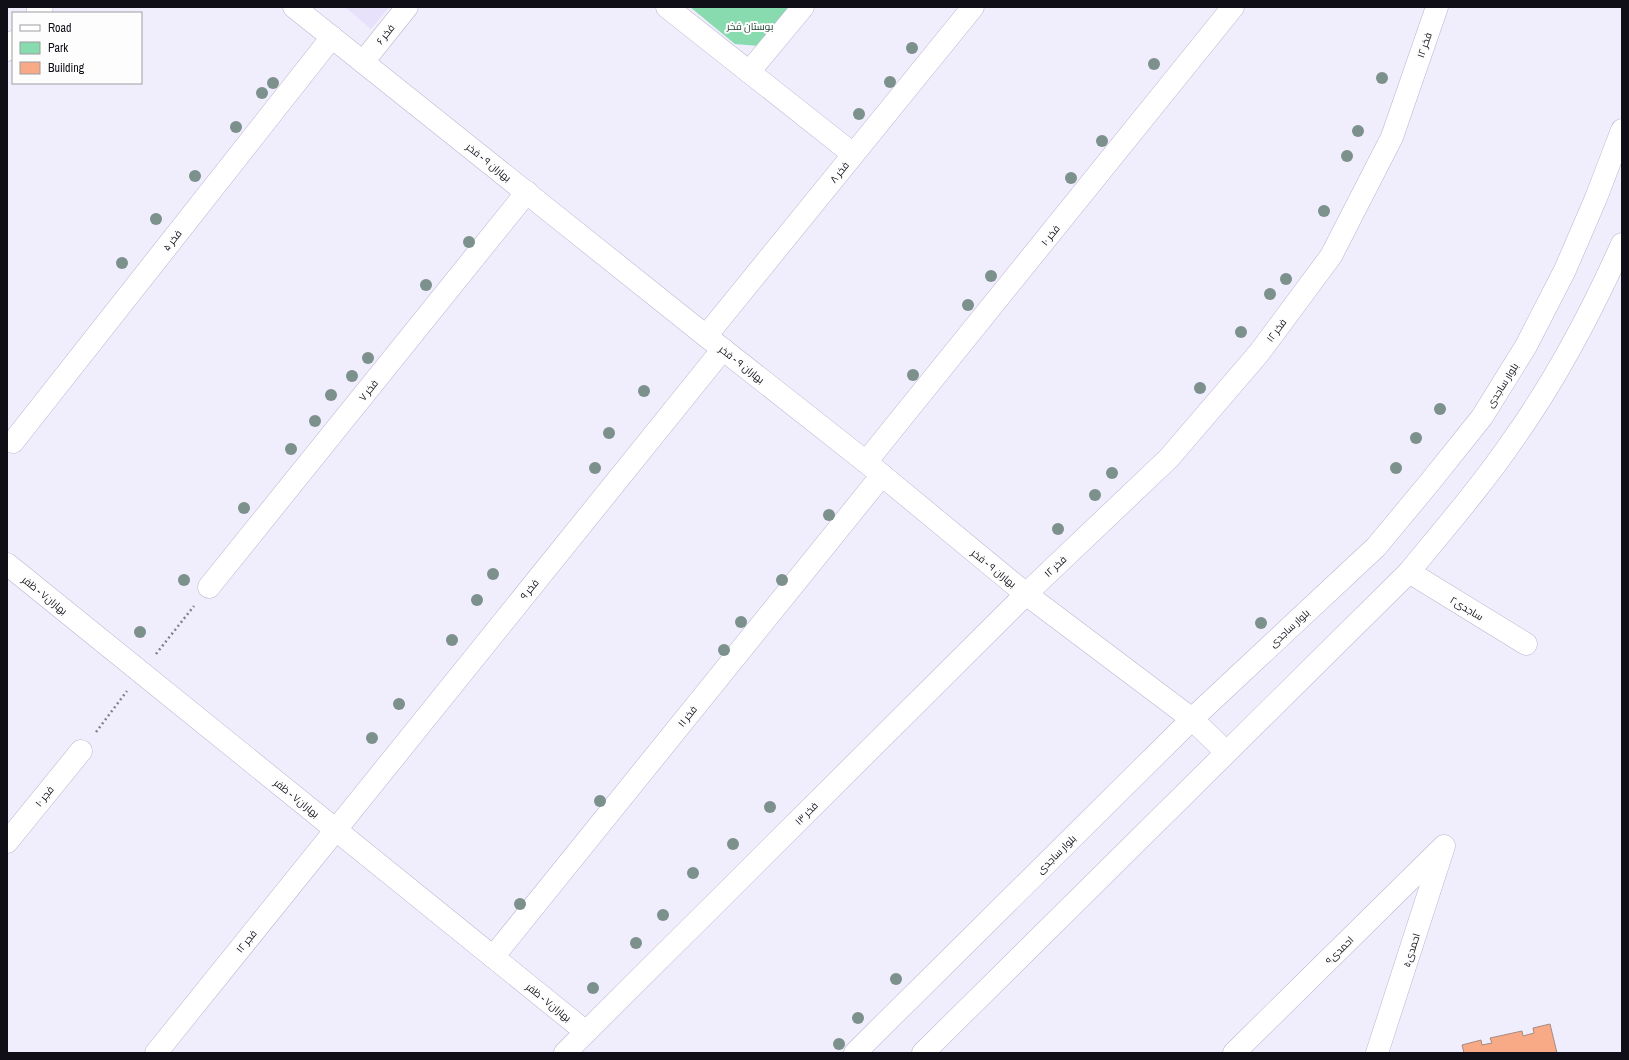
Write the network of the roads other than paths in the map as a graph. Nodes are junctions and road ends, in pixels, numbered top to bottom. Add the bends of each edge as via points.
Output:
1 (294, 7) edge
2 (407, 7) edge
3 (667, 7) edge
4 (803, 7) edge
5 (973, 7) edge
6 (1233, 7) edge
7 (1437, 7) edge
8 (332, 37) junction
9 (363, 62) junction
10 (749, 72) junction
11 (1622, 130) edge
12 (853, 154) junction
13 (527, 192) junction
14 (1622, 244) edge
15 (706, 336) junction
16 (723, 349) junction
17 (13, 442) dead end
18 (874, 469) junction
19 (7, 564) edge
20 (1409, 572) junction
21 (209, 587) dead end
22 (1026, 594) junction
23 (1526, 644) dead end
24 (1192, 718) junction
25 (80, 751) dead end
26 (1226, 752) junction
27 (336, 830) junction
28 (7, 842) edge
29 (1444, 846) joint
30 (493, 957) junction
31 (586, 1032) junction
32 (156, 1053) edge
33 (565, 1053) edge
34 (855, 1053) edge
35 (923, 1053) edge
36 (1234, 1053) edge
37 (1377, 1053) edge

1 - 8 street, بهاران ۹ - فخر
2 - 9 street, فخر ۶
3 - 10 street
4 - 10 street
5 - 12 street, فخر ۸
6 - 18 street, فخر ۱۰
7 - 22 street, فخر ۱۲ via 1392,137 1331,256 1259,353 1169,458
8 - 9 street, بهاران ۹ - فخر
8 - 17 street, فخر ۵
9 - 13 street, بهاران ۹ - فخر
10 - 12 street
11 - 24 street, بلوار ساجدی via 1565,270 1526,346 1482,417 1376,547
12 - 15 street, فخر ۸
13 - 15 street, بهاران ۹ - فخر
13 - 21 street, فخر ۷
14 - 20 street via 1561,365 1515,437
15 - 16 street, بهاران ۹ - فخر
16 - 18 street, بهاران ۹ - فخر
16 - 27 street, فخر ۹
18 - 22 street, بهاران ۹ - فخر
18 - 30 street, فخر ۱۱
19 - 27 street, بهاران۷ - ظفر
20 - 23 street, ساجدی۲
20 - 26 street
22 - 24 street, بهاران ۹ - فخر
22 - 31 street, فخر ۱۳
24 - 26 street, بهاران ۹ - فخر
24 - 34 street, بلوار ساجدی
25 - 28 street, فجر ۱۰
26 - 35 street
27 - 30 street, بهاران۷ - ظفر
27 - 32 street, فجر ۱۲
29 - 36 street, احمدی۹
29 - 37 street, احمدی۵
30 - 31 street, بهاران۷ - ظفر
31 - 33 street, فخر ۱۳

